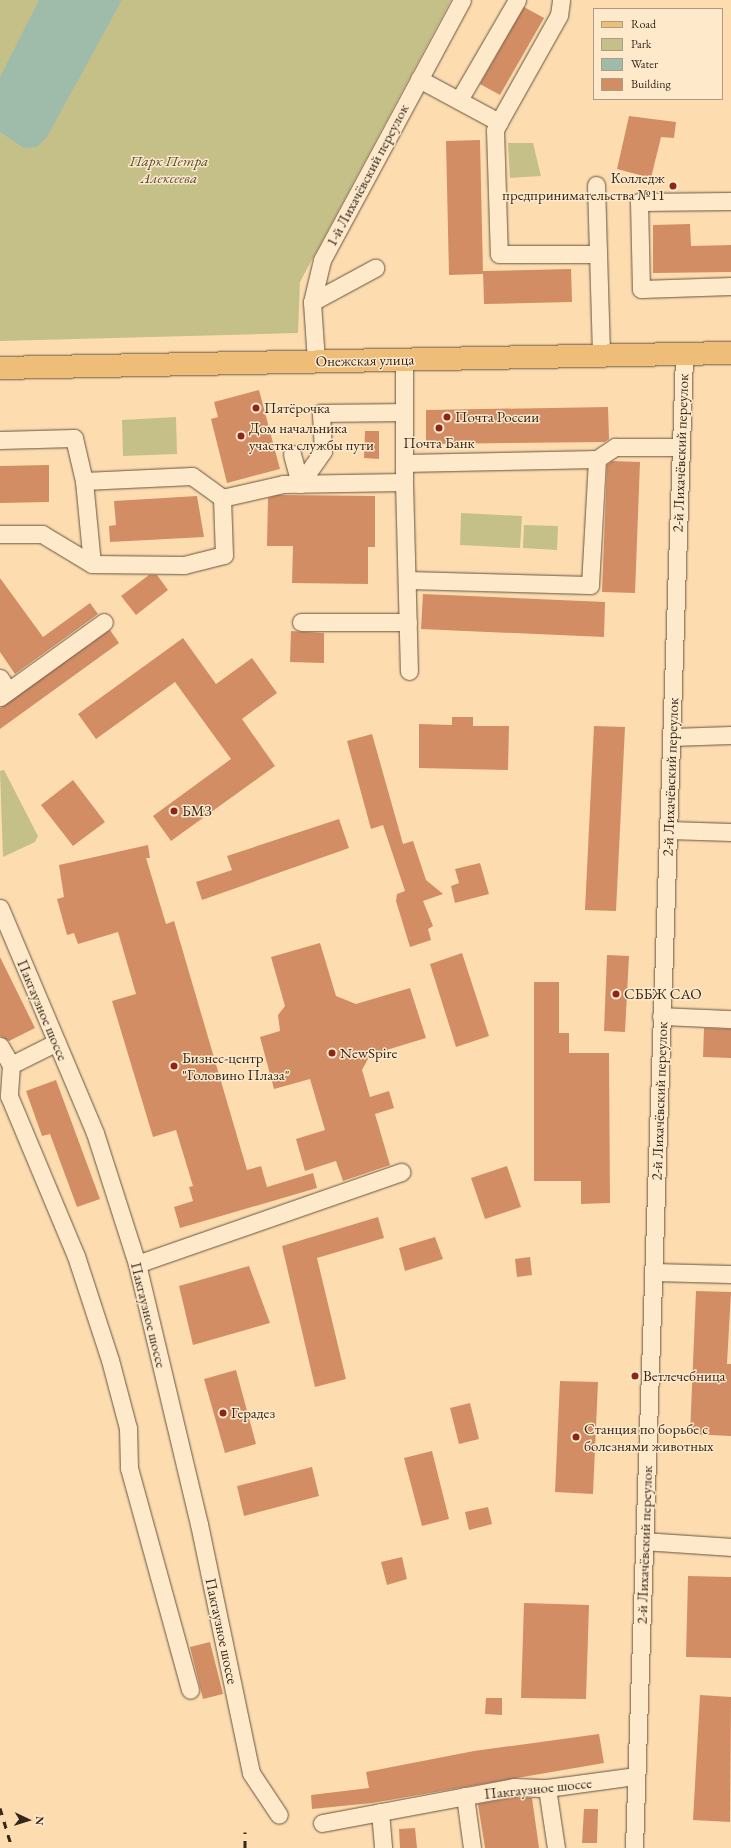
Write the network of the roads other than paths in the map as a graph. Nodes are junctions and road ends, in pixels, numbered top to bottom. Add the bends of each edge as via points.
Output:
1 (462, 0) edge
2 (517, 0) edge
3 (561, 0) edge
4 (419, 79) junction
5 (459, 100) junction
6 (499, 122) junction
7 (596, 185) dead end
8 (731, 201) edge
9 (598, 254) junction
10 (375, 268) dead end
11 (731, 286) edge
12 (312, 302) junction
13 (731, 353) edge
14 (684, 354) junction
15 (601, 355) junction
16 (404, 359) junction
17 (316, 361) junction
18 (0, 368) edge
19 (404, 412) junction
20 (0, 440) edge
21 (681, 447) junction
22 (292, 454) dead end
23 (597, 459) junction
24 (404, 463) junction
25 (84, 481) junction
26 (404, 482) junction
27 (300, 484) junction
28 (222, 498) junction
29 (0, 534) edge
30 (92, 564) junction
31 (407, 580) junction
32 (104, 622) dead end
33 (301, 622) dead end
34 (408, 622) junction
35 (409, 671) dead end
36 (3, 688) edge
37 (731, 735) edge
38 (671, 737) junction
39 (668, 830) junction
40 (731, 832) edge
41 (0, 908) edge
42 (662, 1016) junction
43 (731, 1019) edge
44 (57, 1042) junction
45 (0, 1046) edge
46 (11, 1065) junction
47 (401, 1172) dead end
48 (137, 1264) junction
49 (653, 1272) junction
50 (731, 1274) edge
51 (644, 1540) junction
52 (731, 1547) edge
53 (190, 1690) dead end
54 (636, 1776) junction
55 (547, 1788) junction
56 (465, 1796) junction
57 (380, 1812) junction
58 (279, 1815) dead end
59 (322, 1823) dead end
60 (383, 1848) edge
61 (472, 1848) edge
62 (556, 1848) edge
63 (634, 1848) edge

1 - 4 street, 1-й Лихачёвский переулок
2 - 5 street
3 - 6 street via 559,15
4 - 5 street
4 - 12 street, 1-й Лихачёвский переулок via 322,260
5 - 6 street
6 - 9 street via 496,130 499,254
7 - 9 street
8 - 11 street via 639,202 641,289
9 - 15 street
10 - 12 street
12 - 17 street, 1-й Лихачёвский переулок
13 - 14 main road, Онежская улица
14 - 15 main road, Онежская улица
14 - 21 street, 2-й Лихачёвский переулок
15 - 16 main road, Онежская улица
16 - 17 main road, Онежская улица
16 - 19 street
17 - 18 main road, Онежская улица
19 - 24 street
19 - 27 street via 321,413 323,451
20 - 25 street via 74,438
21 - 23 street via 615,447
21 - 38 street, 2-й Лихачёвский переулок
22 - 27 street
23 - 24 street
23 - 31 street via 590,585
24 - 26 street
25 - 28 street via 192,476
25 - 30 street
26 - 27 street
26 - 31 street
27 - 28 street via 283,484
28 - 30 street via 224,555 184,565
29 - 30 street via 42,534
31 - 34 street
32 - 36 street
33 - 34 street
34 - 35 street
37 - 38 street
38 - 39 street, 2-й Лихачёвский переулок
39 - 40 street
39 - 42 street, 2-й Лихачёвский переулок
41 - 44 street, Пакгаузное шоссе
42 - 43 street
42 - 49 street, 2-й Лихачёвский переулок
44 - 46 street
44 - 48 street, Пакгаузное шоссе via 95,1133
45 - 46 street
46 - 53 street via 9,1096 76,1256 110,1360 128,1428 130,1468
47 - 48 street
48 - 58 street, Пакгаузное шоссе via 199,1524 251,1773
49 - 50 street
49 - 51 street, 2-й Лихачёвский переулок
51 - 52 street
51 - 54 street, 2-й Лихачёвский переулок
54 - 55 street, Пакгаузное шоссе
54 - 63 street, 2-й Лихачёвский переулок
55 - 56 street, Пакгаузное шоссе via 514,1787
55 - 62 street
56 - 57 street, Пакгаузное шоссе
56 - 61 street
57 - 59 street, Пакгаузное шоссе
57 - 60 street

